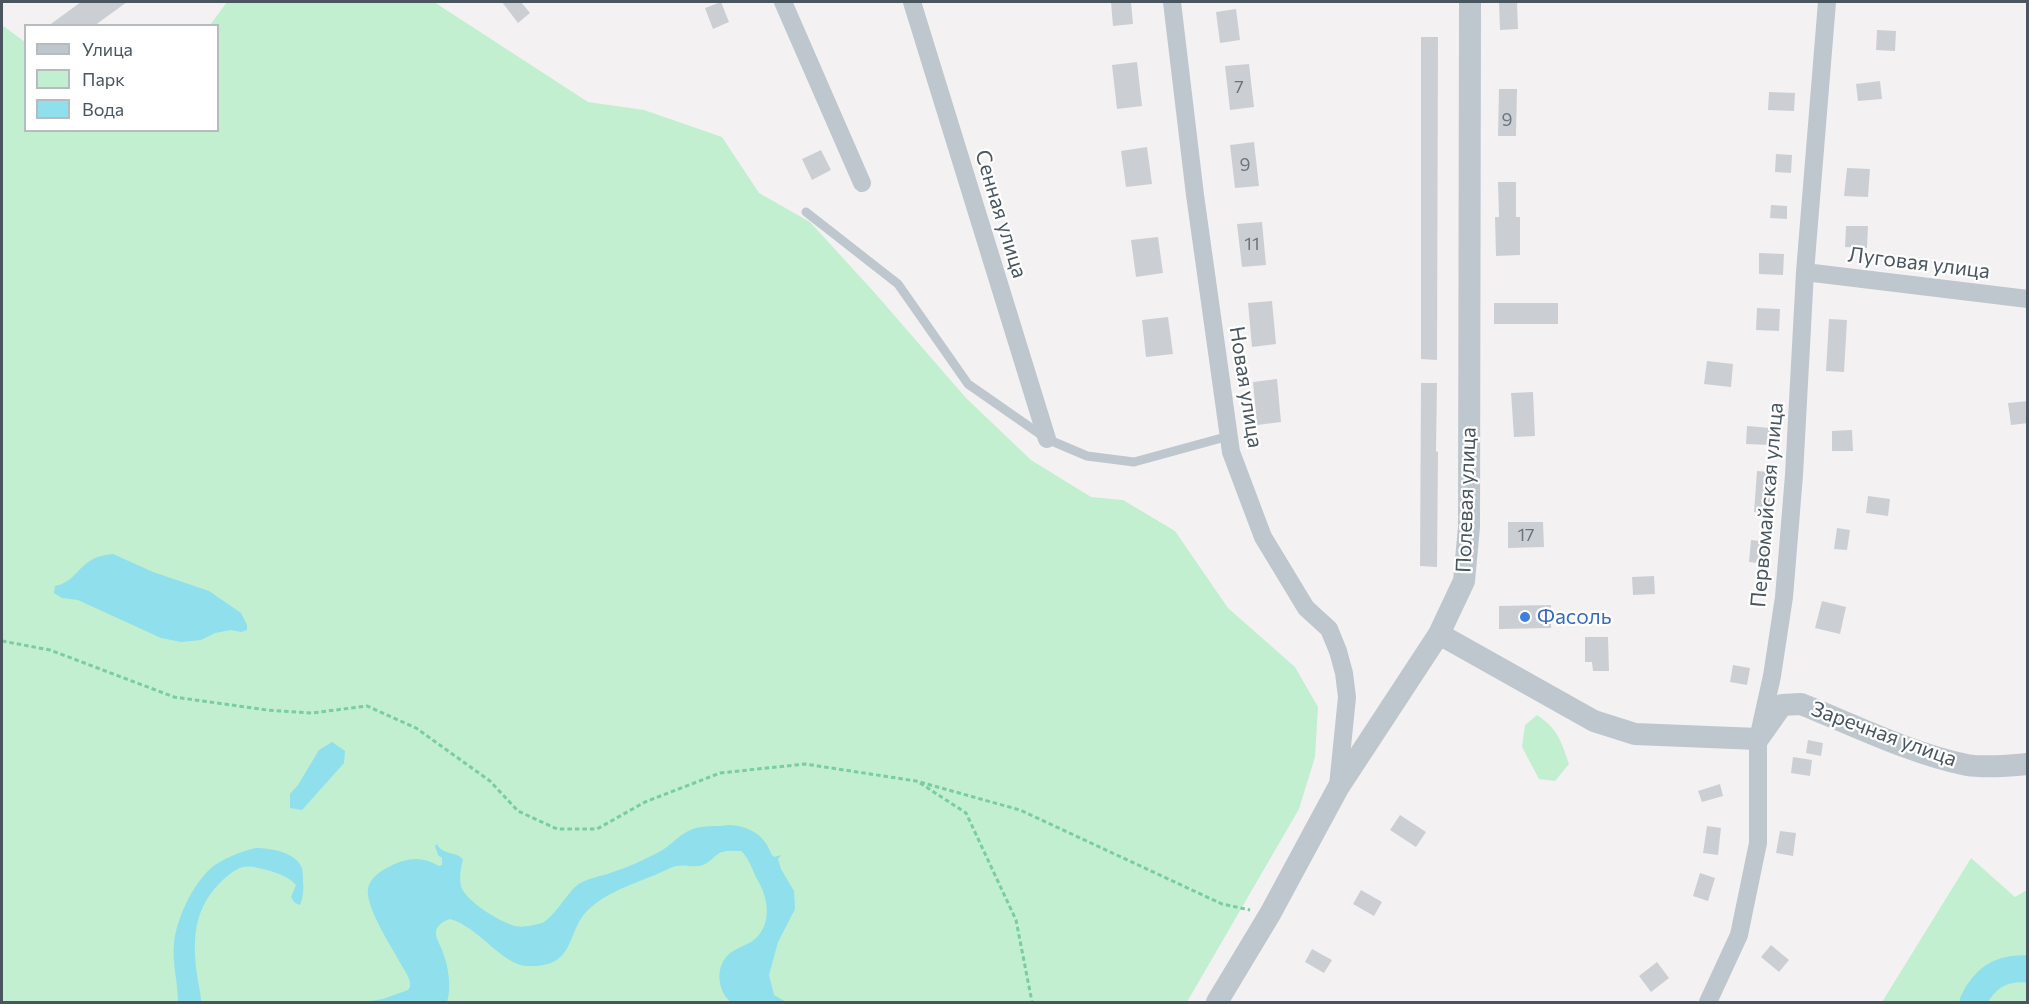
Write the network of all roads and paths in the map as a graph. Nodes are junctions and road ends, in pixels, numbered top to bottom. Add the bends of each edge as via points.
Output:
1 (783, 2) edge
2 (912, 2) edge
3 (1172, 2) edge
4 (1470, 2) edge
5 (1827, 2) edge
6 (862, 183) dead end
7 (806, 212) dead end
8 (1805, 272) junction
9 (2028, 299) edge
10 (1229, 436) junction
11 (1047, 439) junction
12 (1439, 634) junction
13 (2, 641) edge
14 (1758, 739) junction
15 (2028, 764) edge
16 (916, 781) junction
17 (1338, 788) junction
18 (1270, 914) junction
19 (1032, 1002) edge
20 (1216, 1002) edge
21 (1708, 1002) edge

1 - 6 street
2 - 11 street, Сенная улица
3 - 10 street, Новая улица
4 - 12 street, Полевая улица via 1469,527 1464,581
5 - 8 street, Первомайская улица
7 - 11 lane via 898,284 968,384
8 - 9 street, Луговая улица
8 - 14 street, Первомайская улица via 1784,597
10 - 11 lane via 1134,462 1087,456
10 - 17 street, Новая улица via 1231,452 1263,537 1306,609 1329,629 1338,651 1347,697
12 - 14 street via 1594,721 1635,734
12 - 17 street, Полевая улица
13 - 16 path via 50,650 174,698 312,713 367,706 416,728 490,781 518,811 557,829 597,829 645,801 720,772 806,764
14 - 15 street, Заречная улица via 1782,705 1801,704 1924,753 1969,765
14 - 21 street, Первомайская улица via 1758,843 1739,935
16 - 18 path via 1020,810 1222,904
16 - 19 path via 966,813 1016,920
17 - 18 street, Полевая улица
18 - 20 street, Полевая улица

